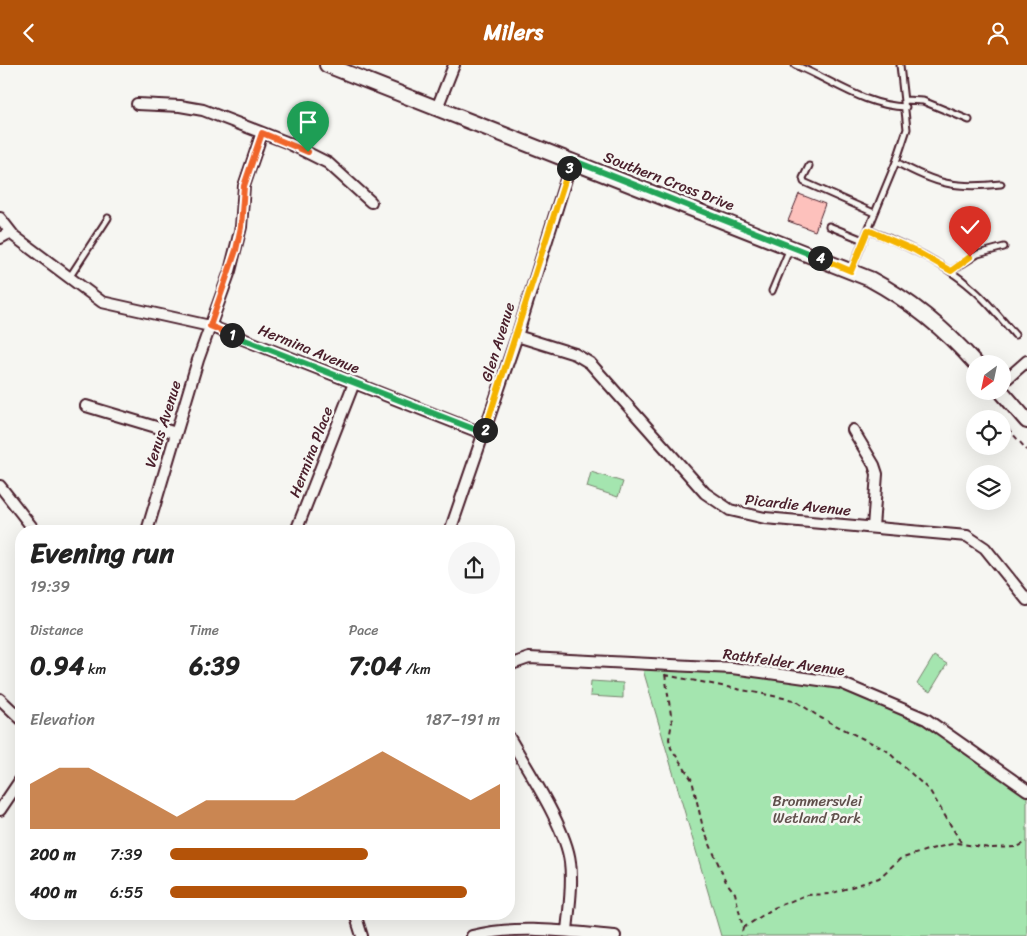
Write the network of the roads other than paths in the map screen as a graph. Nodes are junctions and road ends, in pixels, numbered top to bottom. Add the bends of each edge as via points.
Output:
1 (327, 65) edge
2 (454, 65) edge
3 (794, 65) edge
4 (900, 65) edge
5 (905, 103) junction
6 (136, 104) dead end
7 (437, 108) junction
8 (969, 120) dead end
9 (262, 133) junction
10 (572, 160) junction
11 (896, 162) junction
12 (809, 166) dead end
13 (1001, 184) dead end
14 (371, 202) dead end
15 (874, 213) junction
16 (0, 218) edge
17 (108, 218) dead end
18 (829, 226) dead end
19 (868, 230) junction
20 (11, 233) junction
21 (0, 238) edge
22 (863, 240) junction
23 (790, 246) junction
24 (1004, 247) dead end
25 (851, 271) junction
26 (951, 271) junction
27 (69, 279) junction
28 (772, 291) dead end
29 (210, 326) junction
30 (1015, 335) dead end
31 (516, 336) junction
32 (968, 355) edge
33 (1027, 361) edge
34 (1011, 375) edge
35 (354, 383) junction
36 (1009, 400) edge
37 (86, 406) dead end
38 (1027, 421) edge
39 (853, 430) dead end
40 (176, 433) junction
41 (484, 433) junction
42 (0, 486) edge
43 (30, 525) edge
44 (148, 525) edge
45 (298, 525) edge
46 (452, 525) edge
47 (873, 527) junction
48 (1027, 600) edge
49 (515, 663) edge
50 (0, 699) edge
51 (15, 713) edge
52 (515, 748) edge
53 (15, 788) edge
54 (1027, 790) edge
55 (0, 810) edge
56 (357, 920) edge
57 (567, 931) junction
58 (490, 934) edge
59 (362, 936) edge
60 (472, 936) edge
61 (615, 936) edge

1 - 7 street, Southern Cross Drive
2 - 7 street
3 - 5 lane via 879,104
4 - 5 lane
5 - 8 lane via 923,101
5 - 11 lane via 907,129
6 - 9 street via 203,110
7 - 10 street, Southern Cross Drive
9 - 14 street via 321,158
9 - 29 street, Venus Avenue via 244,186 236,250
10 - 23 street, Southern Cross Drive
10 - 31 street, Glen Avenue
11 - 13 lane via 953,187
11 - 15 lane
12 - 15 lane via 804,182
15 - 19 lane
16 - 20 street, Hermina Avenue
17 - 27 lane
18 - 22 lane
19 - 22 lane
19 - 26 lane
20 - 21 street
20 - 27 street, Hermina Avenue
22 - 25 lane
23 - 25 street, Southern Cross Drive
23 - 28 lane
24 - 26 lane via 970,257
25 - 32 street, Southern Cross Drive via 923,313
26 - 30 lane via 975,291
27 - 29 street, Hermina Avenue via 102,302
29 - 35 street, Hermina Avenue
29 - 40 street, Venus Avenue
31 - 41 street, Glen Avenue
31 - 47 street, Picardie Avenue via 575,354 590,363 705,493 722,506 751,517
33 - 34 street
35 - 41 street, Hermina Avenue
35 - 45 street, Hermina Place
36 - 38 street
37 - 40 street
39 - 47 street via 877,474
40 - 44 street, Venus Avenue
41 - 46 street, Glen Avenue
42 - 43 street
47 - 48 street, Picardie Avenue via 973,538
49 - 54 street, Rathfelder Avenue via 529,658 664,670 732,668 841,683 926,719
50 - 51 street
52 - 57 street via 567,846 571,878
53 - 55 street
56 - 59 street
57 - 58 street
57 - 61 street
58 - 60 street

